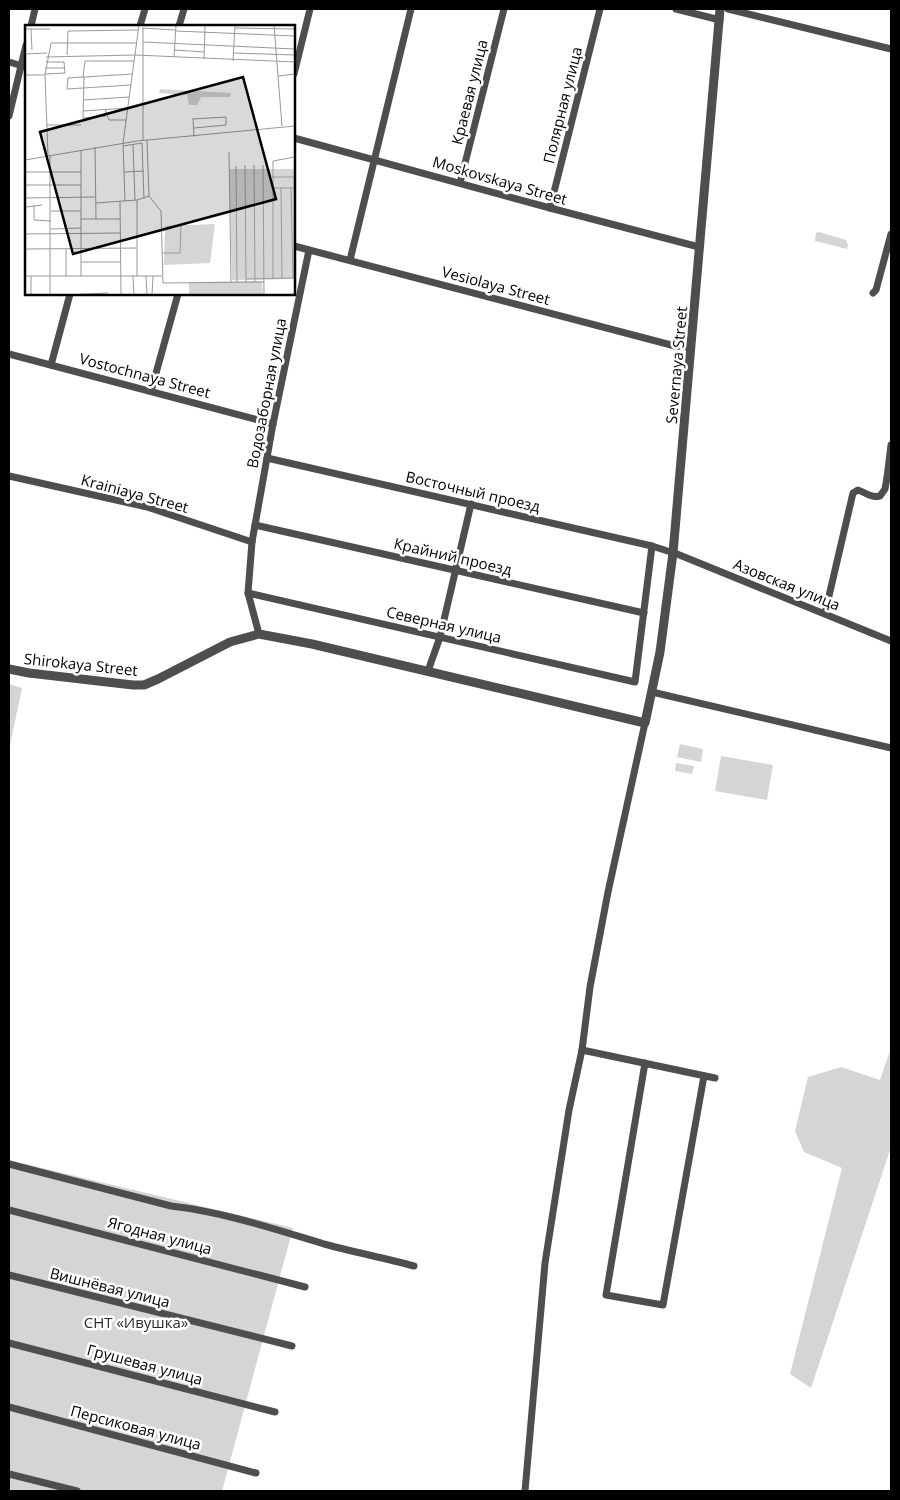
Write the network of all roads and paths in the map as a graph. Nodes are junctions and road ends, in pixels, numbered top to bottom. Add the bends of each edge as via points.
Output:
1 (35, 9) edge
2 (145, 9) edge
3 (184, 9) edge
4 (310, 9) edge
5 (411, 9) edge
6 (504, 9) edge
7 (600, 9) edge
8 (676, 9) edge
9 (720, 9) edge
10 (728, 9) edge
11 (720, 20) junction
12 (31, 25) edge
13 (140, 25) edge
14 (179, 25) edge
15 (891, 49) edge
16 (9, 62) edge
17 (24, 66) edge
18 (295, 70) edge
19 (9, 116) edge
20 (295, 138) edge
21 (375, 159) junction
22 (460, 183) junction
23 (550, 208) junction
24 (891, 234) edge
25 (295, 246) edge
26 (699, 247) junction
27 (310, 250) junction
28 (350, 260) junction
29 (873, 293) dead end
30 (70, 295) edge
31 (178, 295) edge
32 (691, 347) junction
33 (9, 354) edge
34 (51, 365) junction
35 (151, 391) junction
36 (274, 424) junction
37 (891, 445) edge
38 (267, 458) junction
39 (9, 476) edge
40 (889, 479) edge
41 (471, 504) junction
42 (255, 525) junction
43 (252, 542) junction
44 (652, 546) junction
45 (672, 553) junction
46 (456, 570) junction
47 (248, 593) junction
48 (644, 613) junction
49 (826, 614) junction
50 (259, 634) junction
51 (440, 637) junction
52 (891, 641) edge
53 (9, 669) edge
54 (428, 671) junction
55 (652, 692) junction
56 (645, 723) junction
57 (891, 748) edge
58 (582, 1050) junction
59 (645, 1063) junction
60 (704, 1076) junction
61 (715, 1078) dead end
62 (9, 1164) edge
63 (9, 1210) edge
64 (414, 1266) dead end
65 (9, 1275) edge
66 (305, 1287) dead end
67 (9, 1343) edge
68 (292, 1346) dead end
69 (9, 1407) edge
70 (275, 1412) dead end
71 (256, 1473) dead end
72 (9, 1474) edge
73 (77, 1491) edge
74 (525, 1491) edge

1 - 12 street
2 - 13 street
3 - 14 street
4 - 18 street
5 - 21 street
6 - 22 street, Краевая улица
7 - 23 street, Полярная улица
8 - 11 street
9 - 11 street, Severnaya Street
10 - 15 street
11 - 26 street, Severnaya Street
16 - 17 street
17 - 19 street
20 - 21 street, Moskovskaya Street
21 - 22 street, Moskovskaya Street
21 - 28 street
22 - 23 street, Moskovskaya Street
23 - 26 street, Moskovskaya Street
24 - 29 street
25 - 27 street, Vesiolaya Street
26 - 32 street, Severnaya Street
27 - 28 street, Vesiolaya Street
27 - 36 street, Водозаборная улица
28 - 32 street, Vesiolaya Street via 675,346
30 - 34 street
31 - 35 street
32 - 45 street, Severnaya Street
33 - 34 street, Vostochnaya Street
34 - 35 street, Vostochnaya Street
35 - 36 street, Vostochnaya Street
36 - 38 street, Водозаборная улица
37 - 40 street
38 - 41 street, Восточный проезд
38 - 42 street, Водозаборная улица
39 - 43 street, Krainiaya Street via 147,507
40 - 49 street via 880,496 868,496 858,490 851,497
41 - 44 street, Восточный проезд
41 - 46 street
42 - 43 street, Водозаборная улица
42 - 46 street, Крайний проезд
43 - 47 street, Водозаборная улица
44 - 45 street, Восточный проезд
44 - 48 street
45 - 49 street, Азовская улица
45 - 55 street, Severnaya Street
46 - 48 street, Крайний проезд
46 - 51 street
47 - 50 street, Водозаборная улица
47 - 51 street, Северная улица
48 - 51 street, Северная улица via 635,682
49 - 52 street, Азовская улица
50 - 53 street, Shirokaya Street via 230,642 144,684 29,674
50 - 54 street
51 - 54 street
54 - 56 street
55 - 56 street, Severnaya Street
55 - 57 street
56 - 58 street via 590,987
58 - 59 street
58 - 74 street via 544,1263
59 - 60 street
59 - 60 street via 606,1295 663,1305
60 - 61 street
62 - 64 street via 171,1206 194,1208 267,1226
63 - 66 street, Ягодная улица
65 - 68 street, Вишнёвая улица
67 - 70 street, Грушевая улица
69 - 71 street, Персиковая улица
72 - 73 street

